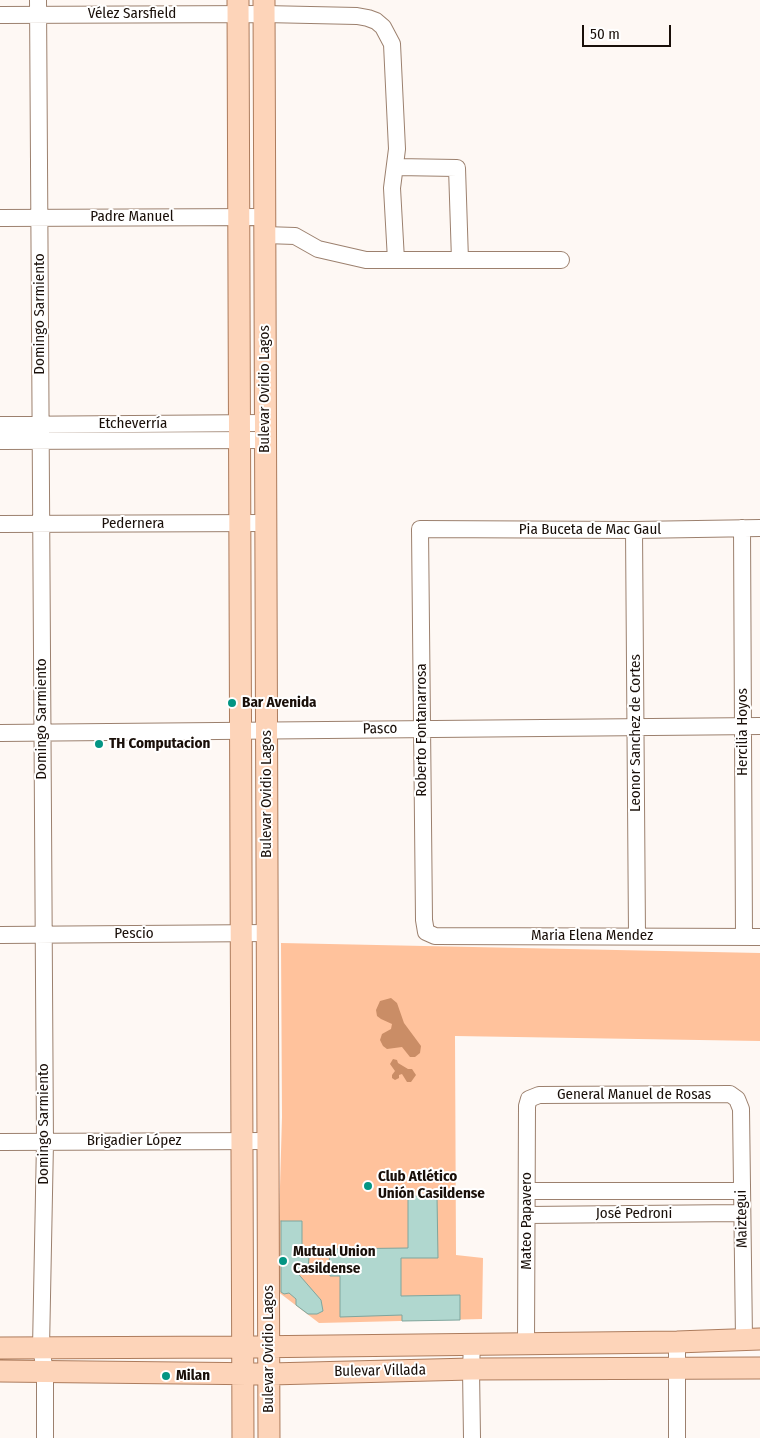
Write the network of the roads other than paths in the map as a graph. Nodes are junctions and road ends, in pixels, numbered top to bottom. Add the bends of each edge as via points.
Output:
1 (38, 7) edge
2 (238, 7) edge
3 (264, 7) edge
4 (0, 15) edge
5 (396, 167) junction
6 (239, 217) junction
7 (0, 218) edge
8 (39, 218) junction
9 (265, 226) junction
10 (396, 260) junction
11 (460, 260) junction
12 (561, 260) dead end
13 (0, 425) edge
14 (240, 432) junction
15 (265, 432) junction
16 (41, 433) junction
17 (0, 441) edge
18 (240, 523) junction
19 (265, 523) junction
20 (0, 524) edge
21 (41, 524) junction
22 (742, 528) junction
23 (760, 528) edge
24 (420, 529) joint
25 (634, 530) junction
26 (760, 726) edge
27 (743, 731) junction
28 (42, 732) junction
29 (636, 732) junction
30 (0, 733) edge
31 (422, 734) junction
32 (760, 735) edge
33 (241, 736) junction
34 (267, 736) junction
35 (426, 932) joint
36 (242, 933) junction
37 (268, 933) junction
38 (44, 934) junction
39 (0, 935) edge
40 (637, 936) junction
41 (752, 937) edge
42 (529, 1099) joint
43 (738, 1100) joint
44 (268, 1140) junction
45 (243, 1141) junction
46 (0, 1142) edge
47 (45, 1142) junction
48 (527, 1191) junction
49 (741, 1191) junction
50 (741, 1213) junction
51 (527, 1215) junction
52 (752, 1339) edge
53 (677, 1342) junction
54 (472, 1344) junction
55 (526, 1344) junction
56 (244, 1347) junction
57 (269, 1347) junction
58 (0, 1348) edge
59 (41, 1348) junction
60 (760, 1368) edge
61 (470, 1369) junction
62 (676, 1369) junction
63 (0, 1371) edge
64 (44, 1371) junction
65 (244, 1374) junction
66 (270, 1374) junction
67 (45, 1438) edge
68 (243, 1438) edge
69 (269, 1438) edge
70 (472, 1438) edge
71 (677, 1438) edge

1 - 2 street, Vélez Sarsfield
1 - 4 street, Vélez Sarsfield
1 - 8 street, Domingo Sarmiento
2 - 3 street, Vélez Sarsfield
2 - 6 main road, Bulevar Ovidio Lagos
3 - 5 street, Vélez Sarsfield via 357,16 383,27 392,44
3 - 9 main road, Bulevar Ovidio Lagos
5 - 10 street, Vélez Sarsfield via 392,188
5 - 11 street via 457,168
6 - 8 street, Padre Manuel
6 - 9 street, Padre Manuel
6 - 14 main road, Bulevar Ovidio Lagos
7 - 8 street, Padre Manuel
8 - 16 street, Domingo Sarmiento
9 - 10 street, Padre Manuel via 318,248 366,260
9 - 15 main road, Bulevar Ovidio Lagos
10 - 11 street, Padre Manuel
11 - 12 street, Padre Manuel
13 - 16 street, Etcheverría
14 - 15 street, Etcheverría
14 - 16 street, Etcheverría
14 - 18 main road, Bulevar Ovidio Lagos
15 - 19 main road, Bulevar Ovidio Lagos
16 - 17 street, Etcheverría
16 - 21 street, Domingo Sarmiento
18 - 19 street, Pedernera
18 - 21 street, Pedernera
18 - 33 main road, Bulevar Ovidio Lagos
19 - 34 main road, Bulevar Ovidio Lagos
20 - 21 street, Pedernera
21 - 28 street, Domingo Sarmiento
22 - 23 street, Pia Buceta de Mac Gaul
22 - 25 street, Pia Buceta de Mac Gaul
22 - 27 street, Hercilia Hoyos
24 - 25 street, Pia Buceta de Mac Gaul
24 - 31 street, Roberto Fontanarrosa
25 - 29 street, Leonor Sanchez de Cortes
26 - 27 street, Pasco
27 - 29 street, Pasco
27 - 32 street, Pasco
27 - 41 street, Hercilia Hoyos
28 - 30 street, Pasco
28 - 33 street, Pasco
28 - 38 street, Domingo Sarmiento
29 - 31 street, Pasco
29 - 40 street, Leonor Sanchez de Cortes
31 - 34 street, Pasco
31 - 35 street, Roberto Fontanarrosa
33 - 34 street, Pasco
33 - 36 main road, Bulevar Ovidio Lagos
34 - 37 main road, Bulevar Ovidio Lagos
35 - 40 street, Maria Elena Mendez via 435,936
36 - 37 street, Pescio
36 - 38 street, Pescio
36 - 45 main road, Bulevar Ovidio Lagos
37 - 44 main road, Bulevar Ovidio Lagos
38 - 39 street, Pescio
38 - 47 street, Domingo Sarmiento
40 - 41 street, Maria Elena Mendez
42 - 43 street, General Manuel de Rosas via 539,1095 730,1094
42 - 48 street, Mateo Papavero
43 - 49 street, Maiztegui via 741,1109
44 - 45 street, Brigadier López
44 - 57 main road, Bulevar Ovidio Lagos
45 - 47 street, Brigadier López
45 - 56 main road, Bulevar Ovidio Lagos
46 - 47 street, Brigadier López
47 - 59 street, Domingo Sarmiento
48 - 49 street, José Pedroni
48 - 51 street, Mateo Papavero
49 - 50 street, Maiztegui
50 - 51 street, José Pedroni
50 - 52 street, Maiztegui
51 - 55 street, Mateo Papavero
52 - 53 main road, Bulevar Villada
53 - 55 main road, Bulevar Villada
53 - 62 street
54 - 55 main road, Bulevar Villada
54 - 57 main road, Bulevar Villada
54 - 61 street
56 - 57 main road, Bulevar Villada
56 - 59 main road, Bulevar Villada
56 - 65 main road, Bulevar Ovidio Lagos
57 - 66 main road, Bulevar Ovidio Lagos
58 - 59 main road, Bulevar Villada
59 - 64 street, Domingo Sarmiento
60 - 62 main road, Bulevar Villada
61 - 62 main road, Bulevar Villada
61 - 66 main road, Bulevar Villada
61 - 70 street
62 - 71 street
63 - 64 main road, Bulevar Villada
64 - 65 main road, Bulevar Villada
64 - 67 street, Domingo Sarmiento
65 - 66 main road, Bulevar Villada
65 - 68 main road, Bulevar Ovidio Lagos
66 - 69 main road, Bulevar Ovidio Lagos

